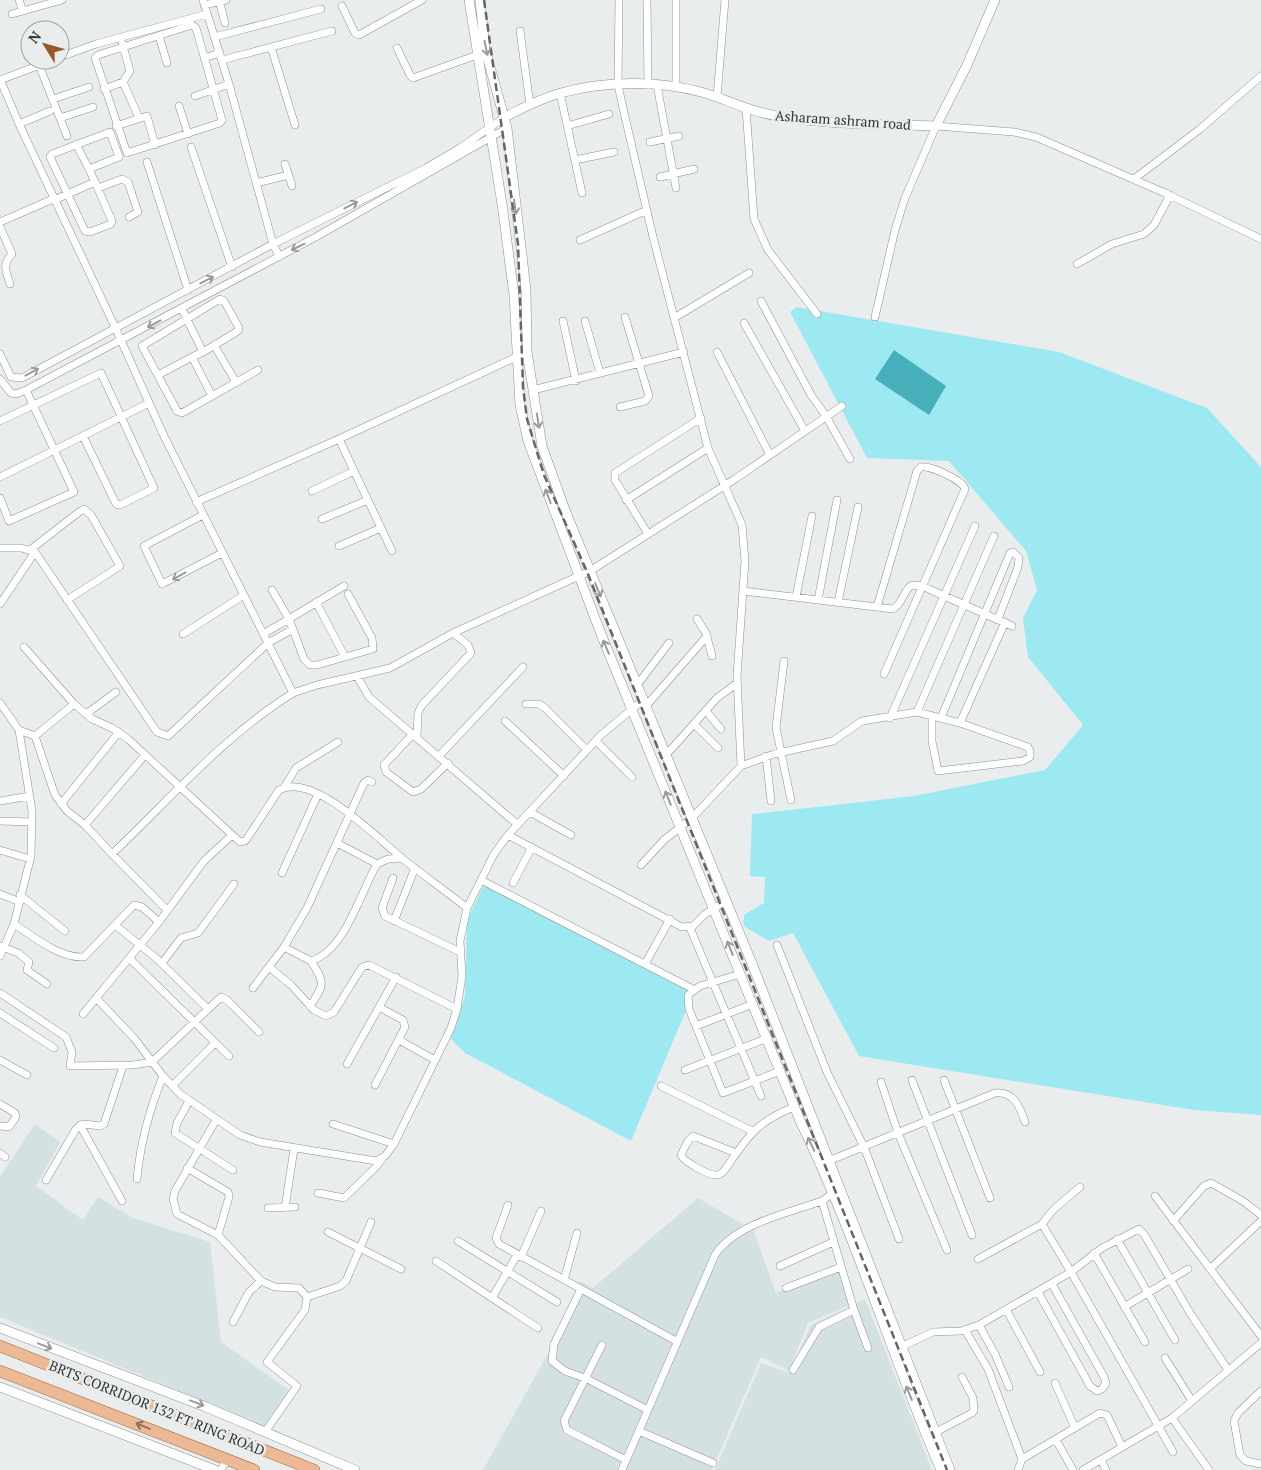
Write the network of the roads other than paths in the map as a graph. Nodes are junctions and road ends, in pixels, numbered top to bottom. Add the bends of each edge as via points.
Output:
1 (19, 0) edge
2 (62, 0) edge
3 (221, 0) edge
4 (422, 0) edge
5 (469, 0) edge
6 (480, 0) edge
7 (619, 0) edge
8 (647, 0) edge
9 (676, 0) edge
10 (724, 0) edge
11 (995, 0) edge
12 (204, 2) edge
13 (342, 6) dead end
14 (320, 10) dead end
15 (22, 11) junction
16 (12, 14) dead end
17 (207, 14) junction
18 (225, 23) dead end
19 (332, 31) dead end
20 (520, 31) dead end
21 (159, 36) junction
22 (214, 36) junction
23 (120, 38) junction
24 (123, 47) junction
25 (271, 47) junction
26 (397, 48) dead end
27 (220, 53) junction
28 (70, 54) edge
29 (477, 55) junction
30 (204, 58) junction
31 (222, 60) junction
32 (167, 63) dead end
33 (25, 70) edge
34 (41, 70) edge
35 (0, 79) edge
36 (1260, 79) edge
37 (123, 82) junction
38 (229, 84) junction
39 (618, 85) junction
40 (652, 85) junction
41 (89, 86) dead end
42 (676, 86) junction
43 (104, 89) junction
44 (214, 89) junction
45 (560, 93) junction
46 (195, 96) dead end
47 (717, 97) junction
48 (53, 99) junction
49 (530, 105) junction
50 (179, 106) dead end
51 (93, 107) dead end
52 (746, 108) junction
53 (50, 111) dead end
54 (518, 111) junction
55 (609, 114) dead end
56 (505, 117) junction
57 (60, 118) junction
58 (138, 118) junction
59 (19, 124) junction
60 (295, 125) dead end
61 (116, 126) junction
62 (567, 126) junction
63 (936, 126) junction
64 (507, 128) junction
65 (492, 131) junction
66 (188, 134) junction
67 (67, 136) dead end
68 (679, 136) dead end
69 (667, 138) junction
70 (650, 142) dead end
71 (76, 144) junction
72 (155, 145) junction
73 (191, 147) dead end
74 (614, 152) dead end
75 (575, 160) junction
76 (147, 162) dead end
77 (285, 164) dead end
78 (694, 169) dead end
79 (89, 170) junction
80 (673, 174) junction
81 (288, 175) junction
82 (660, 177) dead end
83 (1134, 179) junction
84 (256, 183) junction
85 (96, 185) junction
86 (292, 186) dead end
87 (676, 188) dead end
88 (582, 193) dead end
89 (68, 194) junction
90 (1170, 195) junction
91 (54, 200) junction
92 (647, 210) junction
93 (129, 217) dead end
94 (0, 222) edge
95 (0, 227) edge
96 (1261, 239) edge
97 (580, 240) dead end
98 (273, 244) junction
99 (279, 256) junction
100 (1078, 264) dead end
101 (232, 267) junction
102 (749, 273) dead end
103 (10, 284) dead end
104 (188, 290) junction
105 (761, 301) dead end
106 (182, 309) junction
107 (817, 314) dead end
108 (626, 317) dead end
109 (876, 317) dead end
110 (674, 318) junction
111 (186, 319) junction
112 (563, 320) dead end
113 (585, 322) dead end
114 (744, 323) dead end
115 (115, 327) junction
116 (121, 341) junction
117 (214, 345) junction
118 (203, 352) junction
119 (527, 352) junction
120 (684, 352) junction
121 (717, 352) dead end
122 (0, 354) edge
123 (192, 357) junction
124 (516, 357) junction
125 (639, 363) junction
126 (258, 370) dead end
127 (600, 373) junction
128 (158, 375) junction
129 (0, 379) edge
130 (576, 381) junction
131 (236, 382) junction
132 (26, 390) junction
133 (533, 390) junction
134 (212, 396) junction
135 (149, 403) junction
136 (33, 405) junction
137 (842, 406) dead end
138 (620, 407) dead end
139 (122, 416) junction
140 (826, 416) junction
141 (701, 418) junction
142 (0, 421) edge
143 (805, 431) junction
144 (83, 436) junction
145 (339, 439) junction
146 (708, 448) junction
147 (54, 451) junction
148 (770, 455) junction
149 (850, 459) dead end
150 (354, 471) junction
151 (0, 477) edge
152 (725, 484) junction
153 (312, 491) dead end
154 (0, 498) edge
155 (368, 500) junction
156 (626, 500) junction
157 (837, 500) dead end
158 (196, 502) junction
159 (858, 508) dead end
160 (203, 515) junction
161 (812, 516) dead end
162 (322, 519) dead end
163 (975, 526) dead end
164 (381, 528) junction
165 (648, 534) junction
166 (994, 536) dead end
167 (339, 546) dead end
168 (0, 548) edge
169 (33, 551) junction
170 (392, 551) dead end
171 (222, 553) junction
172 (590, 571) junction
173 (578, 576) junction
174 (344, 586) dead end
175 (922, 586) junction
176 (272, 590) dead end
177 (743, 591) junction
178 (348, 594) dead end
179 (244, 595) junction
180 (943, 595) junction
181 (796, 597) junction
182 (67, 600) junction
183 (818, 600) junction
184 (316, 602) junction
185 (838, 602) junction
186 (0, 604) edge
187 (964, 604) junction
188 (877, 607) junction
189 (984, 613) junction
190 (289, 619) junction
191 (697, 619) dead end
192 (1005, 622) junction
193 (293, 629) junction
194 (453, 633) junction
195 (184, 634) dead end
196 (263, 634) junction
197 (707, 636) junction
198 (268, 643) junction
199 (670, 643) dead end
200 (24, 647) dead end
201 (712, 656) dead end
202 (345, 658) junction
203 (784, 661) dead end
204 (523, 667) dead end
205 (884, 674) dead end
206 (358, 676) junction
207 (737, 683) junction
208 (637, 685) junction
209 (116, 692) dead end
210 (293, 693) junction
211 (0, 703) edge
212 (644, 703) junction
213 (74, 704) junction
214 (526, 704) dead end
215 (632, 708) junction
216 (706, 711) junction
217 (918, 712) junction
218 (86, 714) junction
219 (932, 716) junction
220 (890, 718) junction
221 (941, 718) junction
222 (505, 721) dead end
223 (960, 723) junction
224 (694, 724) junction
225 (722, 729) dead end
226 (19, 730) junction
227 (119, 732) junction
228 (35, 736) junction
229 (415, 736) junction
230 (596, 741) junction
231 (338, 742) dead end
232 (718, 748) dead end
233 (587, 750) junction
234 (780, 752) junction
235 (145, 755) junction
236 (666, 755) junction
237 (439, 756) junction
238 (766, 756) junction
239 (448, 763) junction
240 (741, 766) junction
241 (564, 776) junction
242 (632, 777) dead end
243 (372, 782) dead end
244 (285, 786) junction
245 (180, 787) junction
246 (318, 794) junction
247 (30, 796) junction
248 (791, 800) dead end
249 (0, 801) edge
250 (771, 801) dead end
251 (61, 804) junction
252 (530, 812) junction
253 (350, 815) junction
254 (692, 818) junction
255 (0, 821) edge
256 (32, 822) junction
257 (518, 824) junction
258 (86, 825) junction
259 (681, 827) junction
260 (508, 835) junction
261 (571, 835) dead end
262 (231, 836) junction
263 (337, 843) junction
264 (532, 847) junction
265 (0, 850) edge
266 (112, 854) junction
267 (402, 858) junction
268 (30, 859) junction
269 (377, 864) junction
270 (641, 865) dead end
271 (415, 868) junction
272 (282, 873) dead end
273 (393, 878) dead end
274 (480, 880) junction
275 (513, 883) dead end
276 (234, 884) dead end
277 (0, 894) edge
278 (20, 898) junction
279 (727, 901) junction
280 (467, 908) junction
281 (714, 908) junction
282 (167, 910) junction
283 (670, 919) junction
284 (394, 921) junction
285 (159, 922) junction
286 (14, 924) junction
287 (115, 925) junction
288 (690, 928) junction
289 (64, 931) dead end
290 (140, 944) junction
291 (777, 945) dead end
292 (2, 946) edge
293 (284, 947) junction
294 (460, 952) junction
295 (0, 956) edge
296 (128, 958) junction
297 (311, 961) junction
298 (162, 963) junction
299 (646, 964) junction
300 (269, 967) junction
301 (740, 974) junction
302 (396, 977) junction
303 (713, 982) junction
304 (47, 984) dead end
305 (253, 988) dead end
306 (695, 990) junction
307 (0, 993) edge
308 (96, 998) junction
309 (753, 1004) junction
310 (310, 1006) junction
311 (379, 1006) junction
312 (207, 1008) junction
313 (457, 1009) junction
314 (0, 1013) edge
315 (83, 1014) dead end
316 (727, 1014) junction
317 (193, 1022) junction
318 (696, 1026) junction
319 (259, 1032) dead end
320 (768, 1038) junction
321 (399, 1040) junction
322 (215, 1043) junction
323 (740, 1047) junction
324 (54, 1048) dead end
325 (229, 1056) dead end
326 (710, 1058) junction
327 (0, 1060) edge
328 (435, 1060) junction
329 (152, 1062) junction
330 (347, 1064) dead end
331 (123, 1066) junction
332 (685, 1070) dead end
333 (780, 1071) junction
334 (28, 1075) dead end
335 (163, 1076) junction
336 (912, 1080) dead end
337 (944, 1080) dead end
338 (755, 1081) junction
339 (881, 1082) dead end
340 (375, 1085) dead end
341 (172, 1086) junction
342 (661, 1086) dead end
343 (761, 1096) dead end
344 (189, 1101) junction
345 (0, 1104) edge
346 (794, 1107) junction
347 (955, 1110) junction
348 (216, 1120) junction
349 (928, 1121) junction
350 (1025, 1122) dead end
351 (333, 1124) dead end
352 (80, 1125) junction
353 (0, 1126) edge
354 (752, 1131) junction
355 (898, 1133) junction
356 (394, 1144) junction
357 (864, 1147) junction
358 (294, 1149) junction
359 (198, 1150) junction
360 (736, 1153) junction
361 (382, 1159) junction
362 (825, 1162) junction
363 (187, 1168) junction
364 (233, 1170) dead end
365 (137, 1179) dead end
366 (46, 1180) dead end
367 (1080, 1187) dead end
368 (836, 1191) junction
369 (318, 1193) dead end
370 (1155, 1196) dead end
371 (990, 1198) dead end
372 (822, 1200) junction
373 (122, 1201) dead end
374 (508, 1205) dead end
375 (295, 1207) dead end
376 (268, 1208) dead end
377 (286, 1208) junction
378 (541, 1211) dead end
379 (1261, 1215) edge
380 (1173, 1221) junction
381 (1261, 1221) edge
382 (371, 1222) dead end
383 (1042, 1224) junction
384 (328, 1232) dead end
385 (577, 1233) dead end
386 (218, 1235) junction
387 (972, 1235) dead end
388 (899, 1239) dead end
389 (1117, 1239) junction
390 (458, 1241) dead end
391 (833, 1242) junction
392 (361, 1248) junction
393 (947, 1250) dead end
394 (1094, 1253) junction
395 (519, 1256) junction
396 (978, 1259) dead end
397 (436, 1261) dead end
398 (780, 1266) dead end
399 (841, 1267) junction
400 (401, 1269) dead end
401 (1188, 1269) dead end
402 (1210, 1269) junction
403 (1071, 1272) junction
404 (507, 1273) junction
405 (1171, 1279) junction
406 (564, 1280) junction
407 (261, 1281) junction
408 (1052, 1284) junction
409 (786, 1288) dead end
410 (581, 1289) junction
411 (1038, 1292) junction
412 (1147, 1293) junction
413 (306, 1297) junction
414 (492, 1298) junction
415 (557, 1302) dead end
416 (1124, 1307) junction
417 (854, 1310) junction
418 (1007, 1311) junction
419 (233, 1322) dead end
420 (979, 1325) junction
421 (0, 1328) edge
422 (538, 1328) dead end
423 (965, 1330) junction
424 (1261, 1336) edge
425 (1175, 1340) dead end
426 (676, 1341) junction
427 (1144, 1342) dead end
428 (1261, 1343) edge
429 (602, 1345) dead end
430 (0, 1346) edge
431 (901, 1347) junction
432 (868, 1348) dead end
433 (1165, 1358) dead end
434 (793, 1370) dead end
435 (1228, 1370) junction
436 (0, 1371) edge
437 (1040, 1372) dead end
438 (962, 1377) dead end
439 (587, 1379) junction
440 (1055, 1383) dead end
441 (0, 1387) edge
442 (1009, 1387) dead end
443 (1261, 1391) edge
444 (1192, 1401) junction
445 (648, 1410) junction
446 (1172, 1418) junction
447 (1157, 1427) junction
448 (1075, 1428) junction
449 (639, 1431) junction
450 (265, 1432) junction
451 (934, 1433) junction
452 (1056, 1440) junction
453 (1122, 1447) junction
454 (1172, 1452) dead end
455 (226, 1459) junction
456 (1022, 1459) junction
457 (626, 1460) junction
458 (1101, 1460) junction
459 (713, 1463) dead end
460 (1261, 1464) edge
461 (214, 1470) edge
462 (221, 1470) edge
463 (254, 1470) edge
464 (314, 1470) edge
465 (355, 1470) edge
466 (622, 1470) edge
467 (941, 1470) edge
468 (950, 1470) edge
469 (1018, 1470) edge
470 (1073, 1470) edge
471 (1083, 1470) edge
472 (1106, 1470) edge
473 (1209, 1470) edge

1 - 15 street
2 - 15 street
3 - 12 street
3 - 18 street
4 - 13 street via 358,36
5 - 29 street
6 -> 56 street via 485,48
7 - 39 street
8 - 40 street
9 - 42 street
10 - 47 street
11 - 63 street via 967,66
12 - 17 street
14 - 22 street
15 - 16 street
17 - 22 street
17 - 23 street
19 - 25 street
20 - 49 street
21 - 24 street
21 - 30 street via 194,26
21 - 32 street
22 - 27 street
23 - 24 street
23 - 28 street
24 - 37 street via 130,71
24 - 43 street via 95,58
25 - 31 street
25 - 60 street
26 - 29 street via 414,78
27 - 30 street
27 - 31 street
29 - 65 street
30 - 44 street
31 - 38 street
33 - 35 street
34 - 48 street
35 - 59 street
36 - 83 street
37 - 43 street
37 - 58 street
38 - 44 street
38 - 84 street
39 - 40 street, Asharam ashram road
39 - 45 street, Asharam ashram road
39 - 92 street
40 - 42 street, Asharam ashram road
40 - 69 street
41 - 48 street
42 - 47 street, Asharam ashram road
43 - 61 street
44 - 46 street
44 - 66 street via 221,122
45 - 49 street, Asharam ashram road
45 - 62 street
47 - 52 street, Asharam ashram road
48 - 57 street
49 - 54 street, Asharam ashram road
50 - 66 street
51 - 57 street
52 - 63 street, Asharam ashram road via 805,120
52 - 107 street via 754,219 768,250
53 - 59 street
54 - 56 street, Asharam ashram road
54 - 64 street
55 - 62 street
56 - 64 street
56 - 65 street
57 - 67 street
58 - 61 street
58 - 72 street via 147,116
59 - 91 street
61 - 72 street via 127,153
62 - 75 street
63 - 83 street, Asharam ashram road via 1014,132 1036,137
63 - 109 street via 905,198
64 - 65 street
64 -> 119 street via 526,290
98 -> 65 street via 426,168
65 -> 99 street
65 - 124 street via 514,295
66 - 72 street
68 - 69 street
69 - 70 street
69 - 80 street
71 - 79 street
71 - 79 street via 111,133 119,158
71 - 89 street via 50,156
73 - 101 street
74 - 75 street
75 - 88 street
76 - 104 street
77 - 81 street
78 - 80 street
79 - 85 street
80 - 82 street
80 - 87 street
81 - 84 street
81 - 86 street
83 - 90 street, Asharam ashram road
84 - 98 street
85 - 89 street
85 - 89 street via 112,222 90,232 85,231
85 - 93 street via 122,180 128,182 138,212
89 - 91 street
90 - 96 street, Asharam ashram road
90 - 100 street via 1154,225 1144,234 1112,244
91 - 94 street
91 - 115 street
92 - 97 street
92 - 110 street
95 - 103 street via 11,248 12,254 5,265
98 - 99 street
98 - 101 street
99 - 106 street
104 -> 101 street
102 - 110 street
104 - 115 street
105 - 140 street via 811,395
106 - 111 street
106 -> 116 street
108 - 125 street
110 - 120 street
111 - 117 street via 220,299 224,301 239,328
111 - 118 street
111 - 128 street via 142,346
112 - 130 street
113 - 127 street
114 - 143 street
115 - 116 street
122 -> 115 street via 11,377 18,379
116 - 132 street
116 - 135 street
117 - 118 street
117 - 131 street
118 - 123 street
119 - 124 street
119 - 133 street
120 - 125 street
120 - 141 street
121 - 148 street
123 - 128 street
123 - 134 street
124 - 145 street
173 -> 124 street via 528,441 520,405
125 - 127 street
125 - 138 street via 649,398
126 - 131 street
127 - 130 street
128 - 134 street via 177,411 182,413
129 - 132 street via 11,393
130 - 133 street
131 - 134 street
132 - 136 street
133 -> 172 street via 542,446
135 - 139 street
135 - 158 street
136 - 139 street via 101,373
136 - 142 street
136 - 147 street
137 - 140 street
139 - 144 street
139 - 144 street via 154,488 116,504
140 - 143 street
140 - 149 street
141 - 146 street
141 - 156 street via 615,473 615,480
143 - 148 street
144 - 147 street
145 - 150 street
145 - 158 street
146 - 152 street
146 - 156 street
147 - 151 street
147 - 154 street via 74,492 9,521
148 - 152 street
150 - 153 street
150 - 155 street
152 - 165 street
152 - 177 street via 742,525
155 - 162 street
155 - 164 street
156 - 165 street
157 - 183 street
158 - 160 street
159 - 185 street
160 - 171 street
171 -> 160 street via 164,584 155,570 144,546
161 - 181 street
163 - 180 street
164 - 167 street
164 - 170 street
165 - 172 street
166 - 187 street
168 - 169 street
169 - 182 street
169 - 182 street via 78,512 84,510 91,515 120,566
169 - 186 street
171 - 179 street
172 - 173 street
172 -> 208 street
173 - 194 street
215 -> 173 street
174 - 184 street
175 - 180 street
175 - 188 street via 909,586 896,608
175 - 188 street via 965,489 961,482 924,466 913,478
175 - 205 street
176 - 190 street
177 - 181 street
177 - 207 street
178 - 202 street via 374,643 372,649
179 - 195 street
179 - 196 street
180 - 187 street
180 - 220 street
181 - 183 street
182 - 198 street via 157,732 168,736
183 - 185 street
184 - 190 street
184 - 202 street
185 - 188 street
187 - 189 street
187 - 217 street
189 - 192 street
189 - 192 street via 1010,553 1016,554 1018,567
189 - 221 street
190 - 193 street
190 - 196 street
191 - 197 street
192 - 223 street
193 - 198 street
193 - 202 street via 304,659 310,665
194 - 206 street via 390,668
194 - 229 street via 468,645 470,653 422,705
196 - 198 street
197 - 201 street
197 - 212 street
198 - 210 street
199 - 208 street
200 - 213 street
203 - 234 street via 776,719
204 - 237 street
206 - 210 street
206 - 229 street via 368,697
207 - 216 street
207 - 240 street
208 - 212 street
209 - 218 street
210 - 245 street via 260,715
211 - 226 street
212 - 215 street
212 - 236 street
213 - 218 street
213 - 228 street
214 - 233 street via 539,704 545,708
215 - 230 street
259 -> 215 street
216 - 224 street
216 - 225 street
217 - 219 street
217 - 220 street
218 - 227 street
219 - 221 street
219 - 223 street via 932,741 938,771 1023,761 1030,757 1028,747
220 - 234 street via 862,721 833,741
221 - 223 street
222 - 241 street
224 - 232 street
224 - 236 street
226 - 228 street
226 - 247 street
227 - 235 street
227 - 251 street
228 - 251 street via 52,789
229 - 237 street
229 - 239 street via 384,765 386,772 413,792
230 - 233 street
230 - 242 street
231 - 244 street via 296,768
233 - 241 street
234 - 238 street
234 - 248 street
235 - 245 street
235 - 258 street
236 - 254 street
237 - 239 street
238 - 240 street
238 - 250 street
239 - 257 street
240 - 254 street
241 - 252 street
243 - 253 street via 364,783
244 - 246 street via 298,786
244 - 262 street via 273,796 245,842
245 - 262 street
245 - 266 street
246 - 253 street
246 - 272 street
247 - 249 street
247 - 256 street
251 - 258 street
252 - 257 street
252 - 261 street
253 - 263 street
253 - 267 street via 378,834
254 - 259 street
254 - 279 street
255 - 256 street
256 - 268 street
257 - 260 street
258 - 266 street
259 - 270 street
259 - 281 street
260 - 264 street
260 - 274 street
262 - 282 street via 204,861
263 - 269 street
263 - 293 street via 307,908
264 - 275 street
264 - 283 street
265 - 268 street
266 - 282 street
267 - 269 street
267 - 271 street
268 - 278 street
269 - 297 street via 338,940 326,954
271 - 280 street
271 - 284 street
273 - 284 street via 382,908 385,916
274 - 280 street
274 - 299 street
276 - 298 street via 201,930 181,938
277 - 278 street
278 - 286 street
278 - 289 street
279 - 281 street
279 - 362 street
280 - 294 street
281 - 288 street
301 -> 281 street
282 - 285 street
283 - 288 street
283 - 299 street
284 - 294 street
285 - 287 street via 142,907 134,905
285 - 290 street
286 - 287 street via 48,946 78,957 90,954
286 - 292 street
287 - 290 street
288 - 303 street
290 - 296 street
290 - 298 street
291 - 357 street via 827,1072
292 - 295 street
292 - 304 street via 22,956 28,962 27,970
293 - 297 street
293 - 300 street
294 - 313 street via 462,976
296 - 308 street
296 - 317 street
297 - 310 street via 322,980 321,989
298 - 312 street
299 - 306 street
300 - 305 street
300 - 310 street
301 - 303 street
301 - 309 street
302 - 310 street via 373,965 366,965 330,1015 318,1013
302 - 311 street
302 - 313 street
303 - 306 street
303 - 316 street
306 - 318 street via 688,995 689,1009
307 - 331 street via 66,1037 72,1052 70,1066
308 - 315 street
308 - 329 street
309 - 316 street
309 - 320 street
311 - 321 street via 405,1023
311 - 330 street
312 - 317 street
312 - 319 street via 218,998 224,998
313 - 328 street
314 - 324 street
316 - 318 street
316 - 323 street
317 - 322 street
317 - 329 street
318 - 326 street
320 - 323 street
320 - 333 street
321 - 328 street
321 - 340 street
322 - 325 street
322 - 341 street
323 - 326 street
323 - 338 street
326 - 332 street
326 - 338 street via 723,1093
327 - 334 street
328 - 356 street
329 - 331 street
329 - 335 street
331 - 352 street via 104,1124
333 - 338 street
333 - 346 street
335 - 341 street
335 - 365 street via 144,1138
336 - 349 street
337 - 347 street
338 - 343 street
339 - 355 street
341 - 344 street
342 - 354 street
344 - 348 street
344 - 359 street via 175,1133
345 - 353 street via 16,1117 9,1127
346 - 354 street via 765,1120
362 -> 346 street
347 - 349 street
347 - 350 street via 1000,1093 1016,1100
347 - 371 street
348 - 358 street via 250,1140
348 - 359 street
349 - 355 street
349 - 387 street
351 - 356 street
352 - 366 street
352 - 373 street
354 - 360 street
355 - 357 street
355 - 393 street
356 - 361 street
357 - 362 street
357 - 388 street
358 - 361 street via 372,1161
358 - 377 street
359 - 363 street
359 - 364 street
360 - 360 street via 724,1171 716,1176 683,1160 681,1155 693,1136
361 - 369 street via 344,1198
362 - 368 street
363 - 386 street via 228,1192
363 - 386 street via 173,1199 177,1214
367 - 383 street
368 - 372 street
368 - 431 street
467 -> 368 street via 890,1346
370 - 380 street
372 - 391 street
372 - 426 street via 745,1229 722,1244
374 - 395 street via 496,1238 499,1244
375 - 377 street
376 - 377 street
378 - 395 street
379 - 380 street via 1211,1183 1204,1186
380 - 402 street
381 - 402 street
382 - 392 street
383 - 396 street
383 - 403 street
384 - 392 street
385 - 406 street
386 - 407 street
389 - 394 street
389 - 405 street via 1135,1230 1141,1231
389 - 412 street
390 - 404 street
391 - 398 street
391 - 399 street
392 - 400 street
392 - 413 street via 346,1281
394 - 403 street
394 - 416 street
395 - 404 street
395 - 406 street
397 - 414 street
399 - 409 street
399 - 417 street
401 - 405 street
402 - 424 street
403 - 408 street
403 - 447 street
404 - 414 street
404 - 415 street
405 - 412 street
405 - 435 street
406 - 410 street
407 - 413 street via 275,1287 299,1288
407 - 419 street via 249,1292
408 - 411 street
408 - 411 street via 1104,1377 1106,1383 1102,1389 1097,1391 1090,1386
410 - 426 street
410 - 439 street via 551,1356 552,1361 565,1371
411 - 418 street
412 - 416 street
412 - 425 street
413 - 450 street via 305,1310 267,1362 297,1386
414 - 422 street
416 - 427 street
417 - 432 street
417 - 434 street via 819,1327
418 - 420 street
418 - 437 street
420 - 423 street
420 - 442 street
421 -> 450 street
423 - 431 street via 933,1332
423 - 456 street via 988,1369
426 - 445 street
428 - 435 street
429 - 439 street
430 - 464 main road, BRTS CORRIDOR 132 FT RING ROAD
431 - 451 street
433 - 444 street
435 - 444 street
455 -> 436 main road, BRTS CORRIDOR 132 FT RING ROAD
438 - 451 street via 973,1398 974,1410
439 - 445 street
439 - 457 street via 564,1425 571,1432
440 - 448 street
441 - 461 street
443 - 460 street via 1234,1421 1240,1455 1246,1461
444 - 446 street
445 - 449 street
446 - 447 street
446 - 473 street
447 - 453 street
447 - 454 street
448 - 452 street
448 - 453 street via 1105,1413
449 - 457 street
449 - 459 street
450 - 465 street
451 - 468 street
452 - 456 street
452 - 470 street
453 - 458 street
455 - 462 street
455 - 463 main road, BRTS CORRIDOR 132 FT RING ROAD
456 - 469 street
457 - 466 street
458 - 471 street
458 - 472 street

